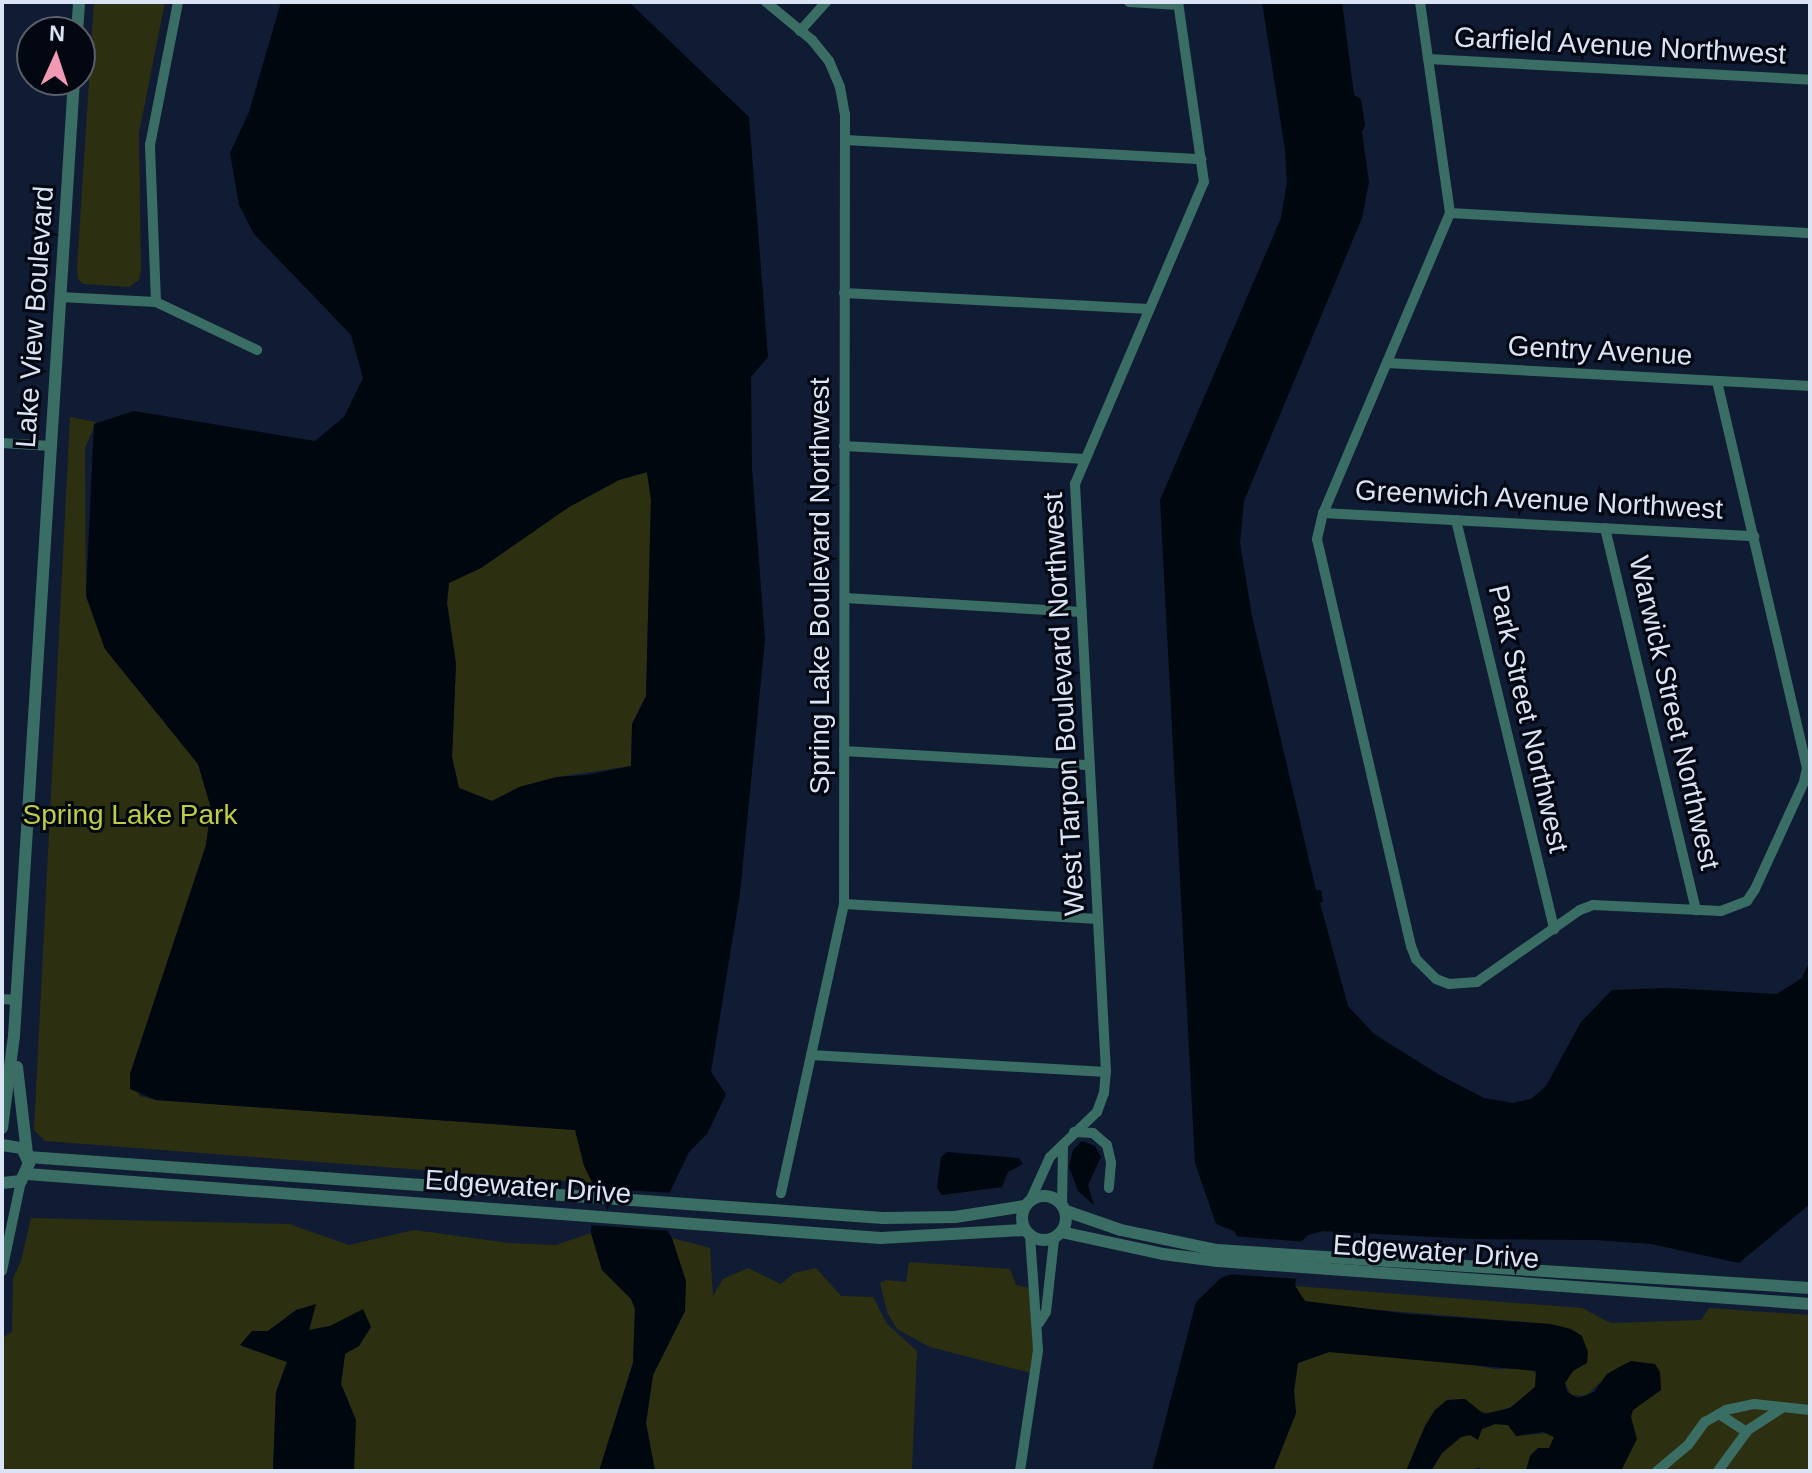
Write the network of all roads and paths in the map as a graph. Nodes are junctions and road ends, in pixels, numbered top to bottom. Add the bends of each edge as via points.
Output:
1 (178, 2) edge
2 (766, 2) edge
3 (826, 2) edge
4 (1129, 2) edge
5 (1420, 2) edge
6 (1178, 3) edge
7 (800, 31) junction
8 (1428, 59) junction
9 (1810, 80) edge
10 (73, 96) edge
11 (845, 140) junction
12 (1201, 159) junction
13 (1450, 213) junction
14 (1810, 233) edge
15 (844, 293) junction
16 (60, 297) junction
17 (156, 302) junction
18 (1149, 309) junction
19 (257, 350) dead end
20 (1387, 363) junction
21 (1717, 381) junction
22 (1810, 386) edge
23 (2, 443) edge
24 (51, 446) junction
25 (844, 446) junction
26 (1085, 459) junction
27 (1323, 513) junction
28 (1456, 520) junction
29 (1605, 528) junction
30 (1754, 536) junction
31 (845, 598) junction
32 (1082, 612) junction
33 (844, 751) junction
34 (1090, 765) junction
35 (844, 904) junction
36 (1696, 910) junction
37 (1098, 919) junction
38 (1554, 929) junction
39 (2, 999) edge
40 (16, 1000) junction
41 (14, 1036) junction
42 (811, 1055) junction
43 (1106, 1072) junction
44 (2, 1128) edge
45 (1074, 1132) junction
46 (2, 1145) edge
47 (1063, 1145) junction
48 (28, 1155) junction
49 (24, 1178) junction
50 (2, 1183) edge
51 (1109, 1188) dead end
52 (469, 1191) junction
53 (781, 1193) dead end
54 (345, 1198) junction
55 (1027, 1203) junction
56 (1064, 1208) junction
57 (1028, 1233) junction
58 (1057, 1236) junction
59 (1218, 1256) junction
60 (1319, 1263) junction
61 (2, 1271) edge
62 (1810, 1288) edge
63 (1810, 1304) edge
64 (1039, 1323) junction
65 (1784, 1407) junction
66 (1810, 1410) edge
67 (1719, 1414) junction
68 (1747, 1432) junction
69 (1020, 1471) edge
70 (1657, 1471) edge
71 (1718, 1471) edge

1 - 17 street via 150,145
2 - 7 street, Spring Lake Boulevard Northwest
3 - 7 street
4 - 6 street
5 - 8 street
6 - 12 street, West Tarpon Boulevard Northwest
7 - 11 street, Spring Lake Boulevard Northwest via 836,74
8 - 9 street, Garfield Avenue Northwest
8 - 13 street
10 - 16 street, Lake View Boulevard
11 - 12 street
11 - 15 street, Spring Lake Boulevard Northwest
12 - 18 street, West Tarpon Boulevard Northwest via 1204,182
13 - 14 street
13 - 20 street
15 - 18 street
15 - 25 street, Spring Lake Boulevard Northwest
16 - 17 street
16 - 24 street, Lake View Boulevard
17 - 19 street
18 - 26 street, West Tarpon Boulevard Northwest
20 - 21 street, Gentry Avenue
20 - 27 street
21 - 22 street, Gentry Avenue
21 - 30 street
23 - 24 street
24 - 40 street, Lake View Boulevard
25 - 26 street
25 - 31 street, Spring Lake Boulevard Northwest
26 - 32 street, West Tarpon Boulevard Northwest via 1075,484
27 - 28 street, Greenwich Avenue Northwest
27 - 38 street via 1318,553 1416,959 1449,984 1477,982
28 - 29 street, Greenwich Avenue Northwest
28 - 38 street, Park Street Northwest
29 - 30 street, Greenwich Avenue Northwest
29 - 36 street, Warwick Street Northwest
30 - 36 street via 1807,768 1747,901 1721,911
31 - 32 street
31 - 33 street, Spring Lake Boulevard Northwest
32 - 34 street, West Tarpon Boulevard Northwest
33 - 34 street
33 - 35 street, Spring Lake Boulevard Northwest
34 - 37 street, West Tarpon Boulevard Northwest
35 - 37 street
35 - 42 street, Spring Lake Boulevard Northwest
36 - 38 street via 1593,905
37 - 43 street, West Tarpon Boulevard Northwest
39 - 40 street
40 - 41 street, Lake View Boulevard
41 - 44 street, Lake View Boulevard
41 - 48 street, Lake View Boulevard
42 - 43 street
42 - 53 street, Spring Lake Boulevard Northwest
43 - 45 street, West Tarpon Boulevard Northwest via 1097,1112
45 - 47 street, West Tarpon Boulevard Northwest
45 - 51 street via 1093,1133 1107,1145
46 - 48 street, Edgewater Drive via 17,1145
47 - 55 street, West Tarpon Boulevard Northwest via 1050,1157
47 - 56 street
48 - 49 street, Lake View Boulevard
48 - 52 street, Edgewater Drive
49 - 50 street, Edgewater Drive
49 - 54 street, Edgewater Drive
49 - 61 street
52 - 54 street via 451,1198 355,1192
52 - 55 street, Edgewater Drive via 912,1219
54 - 57 street, Edgewater Drive via 896,1238
55 - 56 street via 1047,1196
55 - 57 street via 1022,1218
56 - 58 street via 1066,1224
56 - 59 street, Edgewater Drive via 1121,1230
57 - 58 street via 1042,1240
57 - 64 street via 1033,1313
58 - 59 street, Edgewater Drive via 1163,1254
58 - 64 street via 1046,1312
59 - 60 street, Edgewater Drive
60 - 62 street, Edgewater Drive
60 - 63 street, Edgewater Drive
64 - 69 street
65 - 66 street
65 - 67 street via 1754,1404
65 - 68 street
67 - 68 street
67 - 70 street
68 - 71 street

